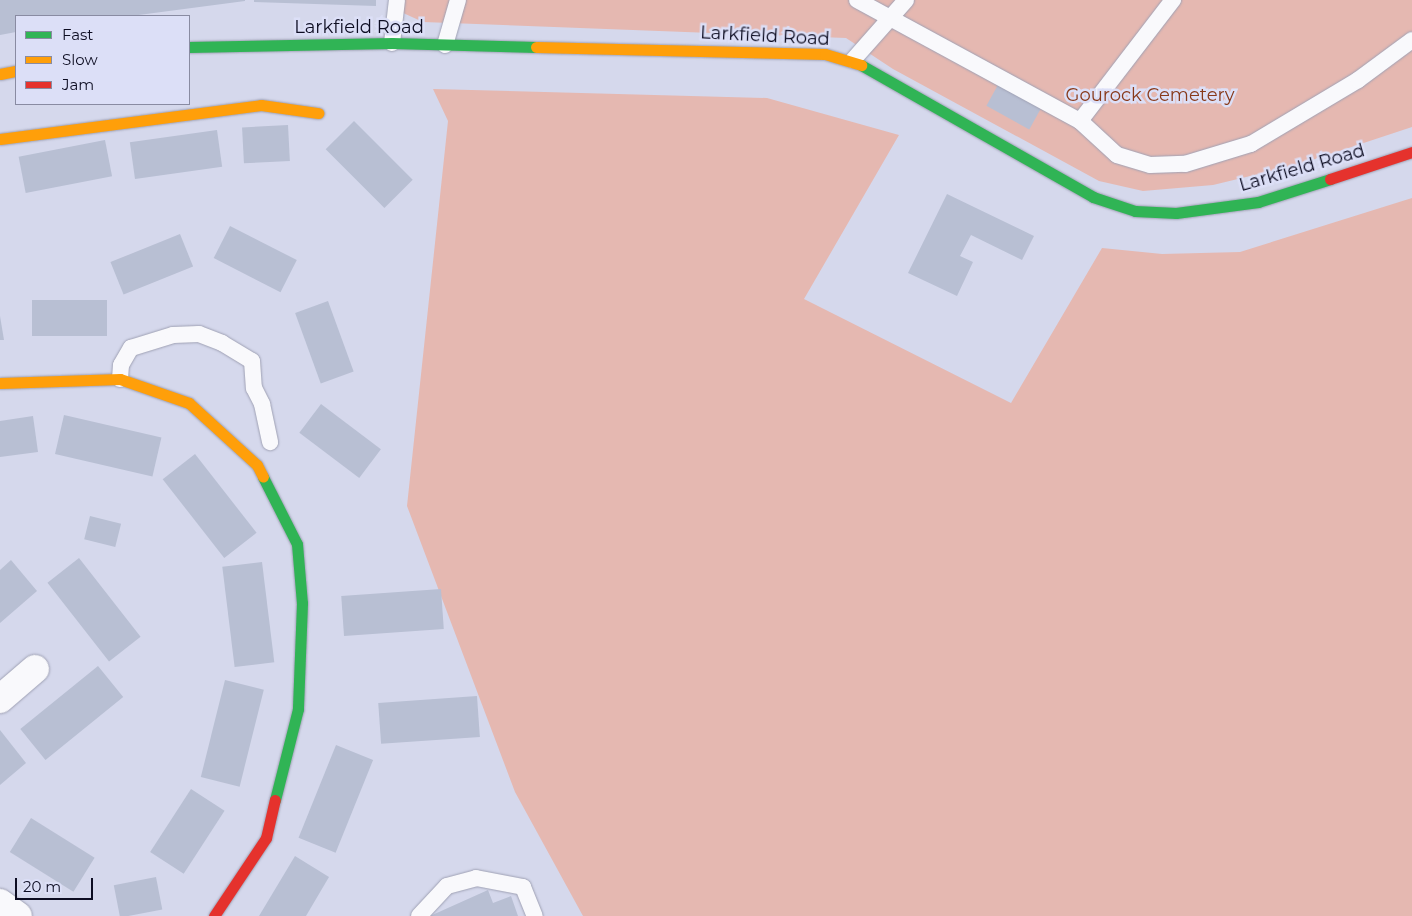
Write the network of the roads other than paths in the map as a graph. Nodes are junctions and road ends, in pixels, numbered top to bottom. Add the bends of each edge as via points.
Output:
1 (397, 0) edge
2 (458, 0) edge
3 (857, 0) edge
4 (906, 0) edge
5 (1174, 0) edge
6 (891, 17) junction
7 (1412, 40) edge
8 (392, 43) junction
9 (446, 46) junction
10 (190, 47) edge
11 (853, 60) junction
12 (15, 71) edge
13 (0, 74) edge
14 (318, 113) dead end
15 (1080, 121) junction
16 (0, 139) edge
17 (1412, 152) edge
18 (120, 379) junction
19 (0, 383) edge
20 (270, 442) dead end
21 (36, 669) dead end
22 (0, 699) edge
23 (0, 903) edge
24 (18, 916) edge
25 (214, 916) edge
26 (419, 916) edge
27 (535, 916) edge

1 - 8 lane
2 - 9 lane
3 - 6 lane
4 - 6 lane
5 - 15 lane
6 - 11 lane
6 - 15 lane
7 - 15 lane via 1358,80 1282,128 1218,156 1185,164 1150,164 1117,155
8 - 9 street, Larkfield Road
8 - 10 street, Larkfield Road
9 - 11 street, Larkfield Road via 782,51
11 - 17 street, Larkfield Road via 1094,196 1135,211 1176,214 1258,202
12 - 13 street
14 - 16 street via 261,105
18 - 19 street
18 - 20 lane via 120,365 131,348 173,335 199,334 222,343 252,361 254,388 262,404
18 - 25 street via 189,403 257,466 297,544 302,603 298,709 266,838
21 - 22 street
23 - 24 street
26 - 27 lane via 447,886 476,878 523,887

